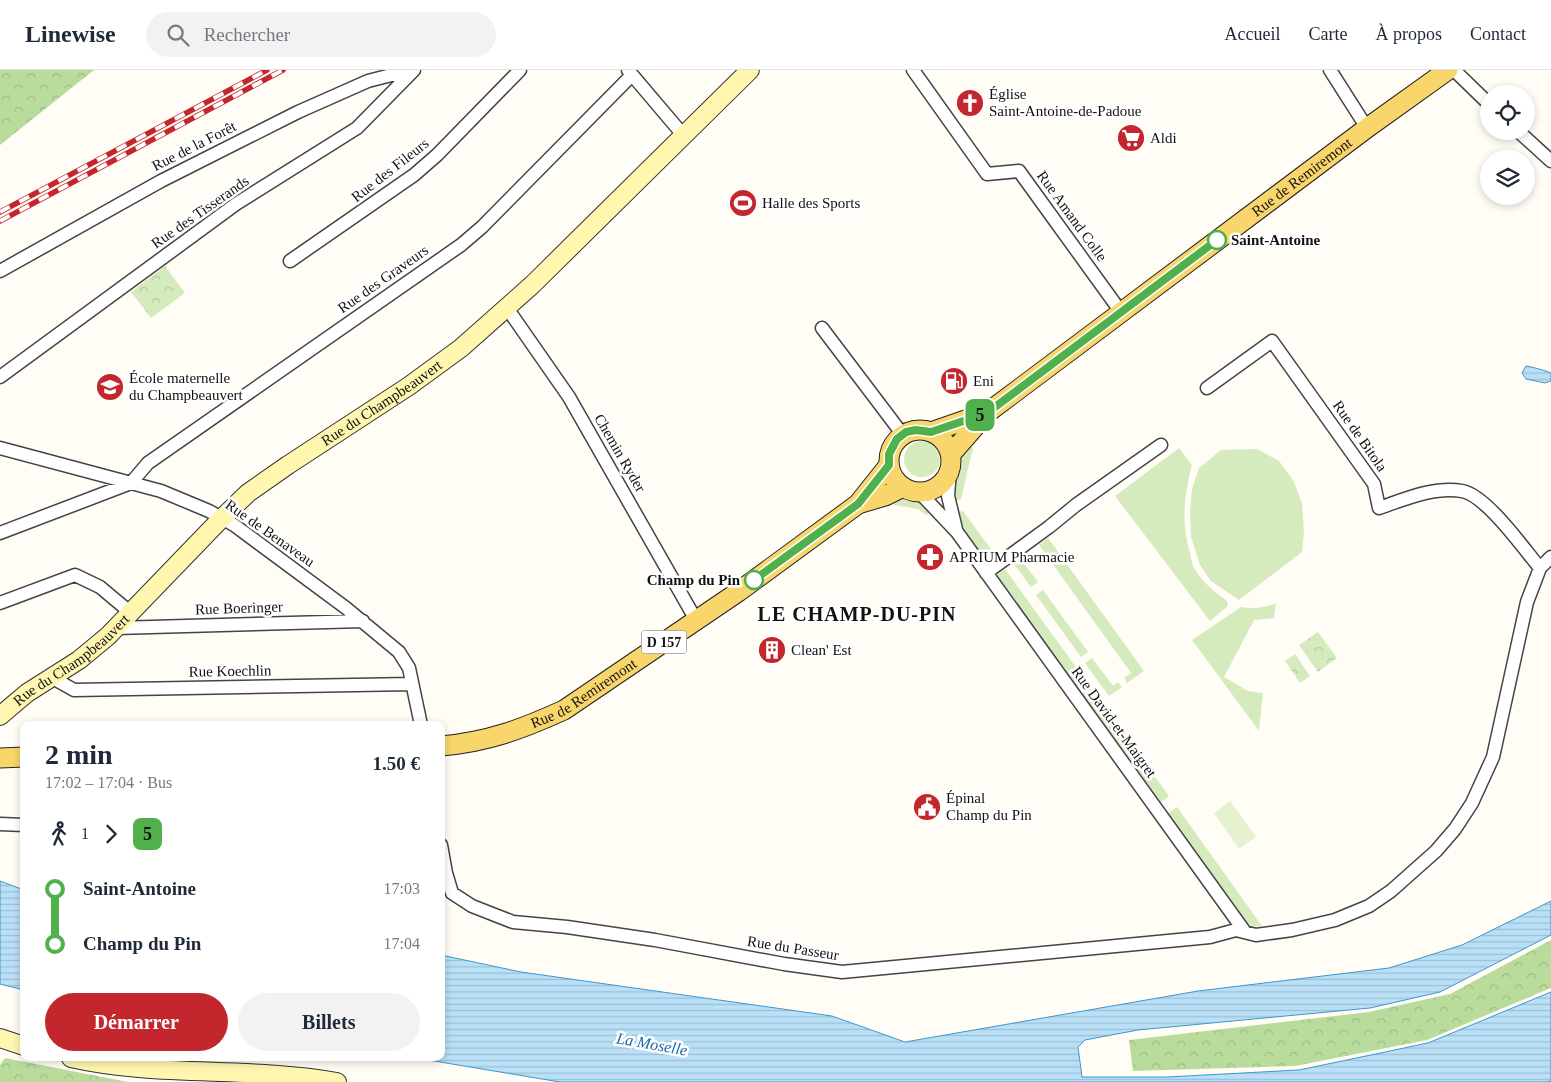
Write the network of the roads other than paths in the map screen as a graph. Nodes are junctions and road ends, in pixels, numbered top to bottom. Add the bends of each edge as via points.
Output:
1 (413, 70) edge
2 (520, 70) edge
3 (750, 70) edge
4 (913, 70) edge
5 (1330, 70) edge
6 (1448, 70) edge
7 (1454, 70) edge
8 (630, 73) edge
9 (1480, 95) edge
10 (1367, 128) junction
11 (684, 136) junction
12 (1528, 140) edge
13 (1551, 161) edge
14 (290, 261) dead end
15 (0, 271) edge
16 (507, 308) junction
17 (1122, 312) junction
18 (822, 328) dead end
19 (0, 377) edge
20 (1207, 388) dead end
21 (987, 413) junction
22 (931, 432) junction
23 (902, 435) junction
24 (1161, 445) dead end
25 (0, 448) edge
26 (951, 462) junction
27 (889, 465) junction
28 (132, 483) junction
29 (911, 490) junction
30 (858, 504) junction
31 (221, 518) junction
32 (956, 532) junction
33 (0, 533) edge
34 (1551, 557) edge
35 (1540, 568) junction
36 (986, 573) junction
37 (0, 602) edge
38 (131, 613) junction
39 (696, 620) junction
40 (363, 621) junction
41 (116, 628) junction
42 (51, 678) junction
43 (412, 684) junction
44 (0, 716) edge
45 (420, 721) edge
46 (445, 745) edge
47 (20, 757) edge
48 (0, 758) edge
49 (0, 824) edge
50 (20, 825) edge
51 (445, 876) edge
52 (1245, 932) junction
53 (0, 1038) edge
54 (20, 1045) edge
55 (84, 1061) edge
56 (337, 1082) edge

1 - 15 street, Rue de la Forêt via 368,81 298,112 161,181
1 - 19 street, Rue des Tisserands via 357,128 236,204
2 - 14 street, Rue des Fileurs via 414,176
3 - 11 street, Rue du Champbeauvert
4 - 17 street, Rue Amand Colle via 986,174 1019,171
5 - 10 street
6 - 10 main road, Rue de Remiremont
7 - 9 street
8 - 11 street, Rue des Graveurs
8 - 28 street, Rue des Graveurs via 475,233 148,463
10 - 17 main road, Rue de Remiremont
11 - 16 street, Rue du Champbeauvert
12 - 13 street
16 - 31 street, Rue du Champbeauvert via 461,348 248,493
16 - 39 street, Chemin Ryder via 569,397
17 - 21 main road, Rue de Remiremont
18 - 23 street
20 - 35 street, Rue de Bitola via 1272,341 1374,484 1380,508 1443,490 1463,490 1485,504
21 - 22 main road, Rue de Remiremont
21 - 26 main road, Rue de Remiremont
22 - 23 main road via 916,430
22 - 26 main road via 945,441
23 - 27 main road via 889,454
24 - 36 street via 1076,504
25 - 28 street, Rue de Benaveau
26 - 29 main road via 943,483 931,490
26 - 32 street, Rue David-et-Maigret via 948,496
27 - 29 main road via 894,479
27 - 30 main road, Rue de Remiremont / D 157
28 - 31 street, Rue de Benaveau via 161,491
28 - 33 street
29 - 30 main road, Rue de Remiremont / D 157
29 - 32 street, Rue David-et-Maigret
30 - 39 main road, Rue de Remiremont / D 157
31 - 38 street, Rue du Champbeauvert
31 - 40 street, Rue de Benaveau via 234,524
32 - 36 street, Rue David-et-Maigret
34 - 35 street
35 - 52 street, Rue du Passeur via 1527,602 1493,756 1472,803 1455,829 1436,851 1369,906 1335,920 1292,930 1256,935
36 - 52 street, Rue David-et-Maigret
37 - 38 street via 75,575 100,587
38 - 41 street, Rue du Champbeauvert
39 - 46 main road, Rue de Remiremont / D 157 via 564,710 505,734
40 - 41 street, Rue Boeringer
40 - 43 street, Rue de Benaveau via 399,652 409,668
41 - 42 street, Rue du Champbeauvert via 79,660
42 - 43 street, Rue Koechlin via 74,690
42 - 44 street, Rue du Champbeauvert
43 - 45 street, Rue de Benaveau
47 - 48 main road
49 - 50 street
51 - 52 street, Rue du Passeur via 452,893 472,906 513,922 567,927 842,972 1210,937 1236,930
53 - 54 street
55 - 56 street via 170,1070 310,1077

